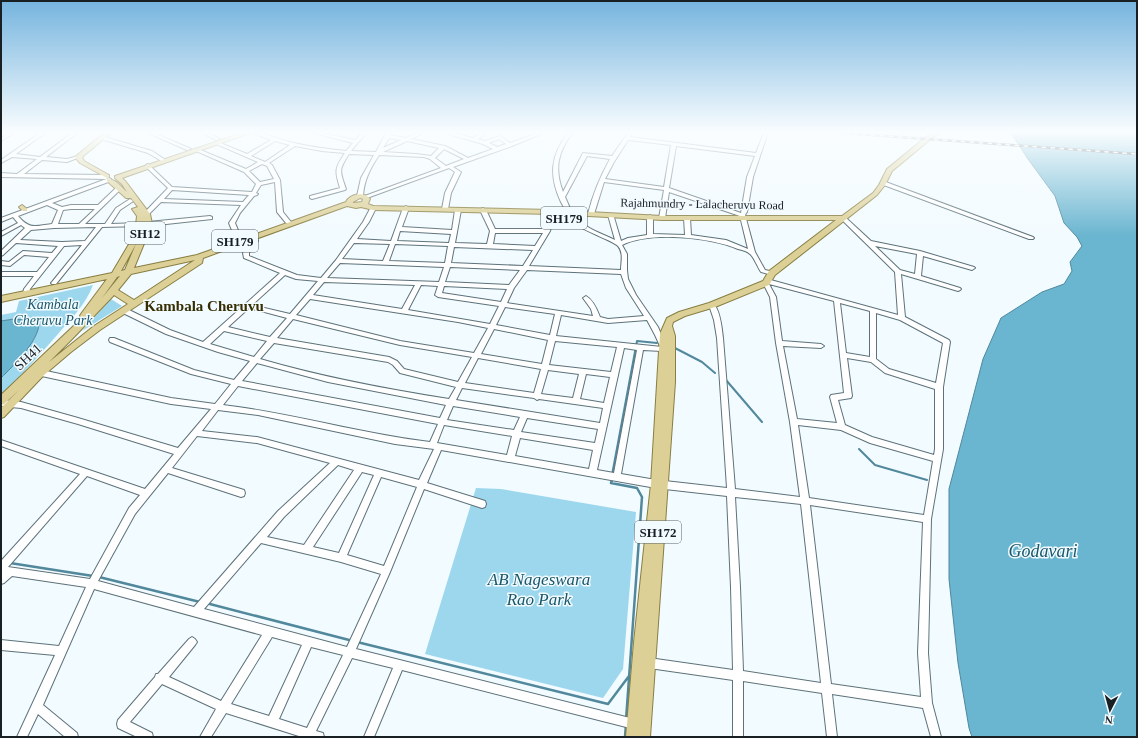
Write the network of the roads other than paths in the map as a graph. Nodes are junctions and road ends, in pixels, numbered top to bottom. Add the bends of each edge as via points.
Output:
1 (29, 167) edge
2 (92, 167) edge
3 (140, 167) edge
4 (143, 167) edge
5 (150, 167) edge
6 (237, 167) edge
7 (254, 167) edge
8 (270, 167) edge
9 (341, 167) edge
10 (368, 167) edge
11 (446, 167) edge
12 (448, 167) edge
13 (555, 167) edge
14 (577, 167) edge
15 (608, 167) edge
16 (670, 167) edge
17 (753, 167) edge
18 (892, 167) edge
19 (246, 171) junction
20 (1, 175) edge
21 (19, 175) junction
22 (110, 177) junction
23 (277, 180) junction
24 (601, 180) junction
25 (883, 183) junction
26 (260, 184) junction
27 (119, 188) junction
28 (171, 188) junction
29 (666, 189) junction
30 (254, 194) junction
31 (362, 196) junction
32 (312, 197) dead end
33 (562, 198) junction
34 (160, 200) junction
35 (130, 201) junction
36 (47, 202) junction
37 (244, 204) junction
38 (354, 204) junction
39 (98, 207) junction
40 (23, 208) junction
41 (62, 208) junction
42 (445, 209) junction
43 (372, 210) junction
44 (405, 211) junction
45 (457, 212) junction
46 (484, 213) junction
47 (146, 214) junction
48 (592, 214) junction
49 (1, 215) edge
50 (14, 215) junction
51 (552, 215) junction
52 (571, 216) junction
53 (612, 217) junction
54 (210, 218) dead end
55 (662, 218) junction
56 (743, 218) junction
57 (843, 218) junction
58 (650, 219) junction
59 (1, 220) edge
60 (687, 220) junction
61 (288, 222) junction
62 (21, 223) junction
63 (81, 225) junction
64 (101, 225) junction
65 (108, 225) junction
66 (145, 225) junction
67 (54, 226) junction
68 (29, 228) junction
69 (398, 230) junction
70 (493, 231) junction
71 (547, 231) junction
72 (454, 232) junction
73 (1, 234) edge
74 (650, 236) junction
75 (254, 237) junction
76 (688, 237) junction
77 (1031, 238) dead end
78 (239, 240) junction
79 (15, 241) junction
80 (354, 241) junction
81 (86, 243) junction
82 (870, 243) junction
83 (62, 244) junction
84 (393, 244) junction
85 (619, 244) junction
86 (451, 245) junction
87 (488, 246) junction
88 (537, 248) junction
89 (752, 252) junction
90 (920, 253) junction
91 (1, 254) edge
92 (53, 255) junction
93 (199, 257) junction
94 (338, 261) junction
95 (386, 262) junction
96 (1, 263) edge
97 (448, 265) junction
98 (525, 268) junction
99 (972, 268) dead end
100 (129, 269) junction
101 (898, 271) junction
102 (116, 272) junction
103 (624, 272) junction
104 (284, 273) junction
105 (772, 273) junction
106 (1, 274) edge
107 (38, 274) junction
108 (918, 277) junction
109 (323, 280) junction
110 (766, 282) junction
111 (54, 283) junction
112 (419, 284) junction
113 (441, 284) junction
114 (511, 288) junction
115 (958, 289) dead end
116 (27, 291) junction
117 (113, 291) junction
118 (1, 294) edge
119 (309, 297) junction
120 (586, 298) dead end
121 (1, 299) edge
122 (837, 301) junction
123 (135, 304) junction
124 (504, 304) junction
125 (712, 305) junction
126 (248, 306) junction
127 (125, 311) junction
128 (404, 311) junction
129 (874, 311) junction
130 (559, 312) junction
131 (291, 318) junction
132 (649, 318) junction
133 (902, 318) junction
134 (597, 319) junction
135 (492, 327) junction
136 (668, 327) junction
137 (223, 328) junction
138 (70, 336) junction
139 (552, 338) junction
140 (112, 340) dead end
141 (272, 340) junction
142 (779, 343) junction
143 (205, 344) junction
144 (621, 345) junction
145 (821, 346) dead end
146 (639, 347) junction
147 (662, 347) junction
148 (844, 355) junction
149 (476, 356) junction
150 (255, 359) junction
151 (873, 360) junction
152 (545, 367) junction
153 (31, 371) junction
154 (583, 371) junction
155 (41, 373) junction
156 (614, 375) junction
157 (236, 383) junction
158 (460, 385) junction
159 (939, 387) junction
160 (537, 397) junction
161 (451, 402) junction
162 (576, 402) junction
163 (4, 403) edge
164 (607, 406) junction
165 (216, 407) junction
166 (1, 414) edge
167 (525, 414) junction
168 (443, 422) junction
169 (794, 422) junction
170 (602, 426) junction
171 (842, 427) junction
172 (195, 433) junction
173 (517, 433) junction
174 (1, 443) edge
175 (436, 445) junction
176 (597, 447) junction
177 (179, 452) junction
178 (510, 458) junction
179 (937, 459) junction
180 (335, 462) junction
181 (166, 469) junction
182 (359, 469) junction
183 (85, 473) junction
184 (379, 473) junction
185 (592, 473) junction
186 (617, 477) junction
187 (420, 484) junction
188 (659, 484) junction
189 (146, 493) junction
190 (241, 493) dead end
191 (732, 493) junction
192 (805, 501) junction
193 (482, 504) dead end
194 (928, 519) junction
195 (259, 539) junction
196 (306, 550) junction
197 (341, 558) junction
198 (4, 570) edge
199 (386, 571) junction
200 (1, 580) edge
201 (92, 584) junction
202 (196, 611) junction
203 (270, 632) junction
204 (309, 641) junction
205 (192, 642) dead end
206 (1, 645) edge
207 (62, 651) junction
208 (350, 652) junction
209 (649, 662) junction
210 (399, 664) junction
211 (739, 676) junction
212 (160, 678) junction
213 (827, 689) junction
214 (927, 703) junction
215 (36, 706) junction
216 (224, 707) junction
217 (272, 722) junction
218 (634, 724) junction
219 (312, 736) edge
220 (22, 737) edge
221 (73, 737) edge
222 (148, 737) edge
223 (205, 737) edge
224 (369, 737) edge
225 (633, 737) edge
226 (643, 737) edge
227 (738, 737) edge
228 (832, 737) edge
229 (936, 737) edge

1 - 21 street
2 - 22 main road
3 - 22 main road
4 - 22 main road
5 - 28 street
6 - 19 street
7 - 19 street
8 - 23 street
9 - 32 street via 338,172 343,189
10 - 31 street via 361,184
11 - 31 street
12 - 42 street via 458,172 448,193
13 - 33 street via 554,178
14 - 33 street
15 - 24 street
16 - 29 street
17 - 56 street
18 - 25 main road
19 - 26 street
20 - 21 street
21 - 22 street
22 - 27 main road, SH12
22 - 36 street
22 - 40 street
22 - 47 main road, SH12 via 124,183
23 - 26 street
23 - 61 street via 280,212
24 - 29 street
24 - 48 street
25 - 57 main road via 875,194
25 - 77 street
26 - 30 street
27 - 35 main road, SH12
27 - 39 street
28 - 30 street
28 - 34 street
29 - 55 street
29 - 56 street
30 - 37 street
31 - 38 main road, SH179 via 353,198
31 - 38 main road via 367,201
33 - 52 street
34 - 37 street
34 - 47 street
35 - 65 street via 118,209
35 - 66 main road, SH12
36 - 40 street
36 - 41 street
37 - 78 street via 232,223
38 - 43 main road, SH179
38 - 61 main road, SH179
38 - 75 main road, SH179
39 - 41 street
39 - 63 street
40 - 49 street
40 - 50 street
41 - 67 street
42 - 44 main road, SH179
42 - 45 main road, SH179
43 - 44 main road, SH179
43 - 80 street
44 - 45 main road, SH179
44 - 69 street
45 - 46 main road, SH179
45 - 72 street
46 - 51 main road, SH179
46 - 70 street
47 - 66 main road, SH12
48 - 52 main road, Rajahmundry - Lalacheruvu Road / SH179
48 - 53 main road, Rajahmundry - Lalacheruvu Road / SH179
50 - 59 street
50 - 62 street
51 - 52 main road, SH179
51 - 71 street
52 - 53 main road, SH179
52 - 85 street via 585,227
53 - 58 main road, SH179
53 - 85 street
54 - 66 street
55 - 58 main road, Rajahmundry - Lalacheruvu Road / SH179
55 - 60 main road, Rajahmundry - Lalacheruvu Road / SH179
56 - 57 main road, Rajahmundry - Lalacheruvu Road / SH179 via 756,222 773,217
56 - 60 main road, SH179 via 723,224
56 - 89 street
57 - 82 street
57 - 105 main road
58 - 60 main road, SH179
58 - 74 street
60 - 76 street
61 - 78 main road, SH179
62 - 68 street
62 - 73 street
63 - 64 street
63 - 67 street
64 - 65 street
64 - 81 street
65 - 66 street
66 - 100 main road, SH12
66 - 102 main road, SH12
67 - 68 street
68 - 79 street
69 - 72 street
69 - 84 street
70 - 71 street
70 - 87 street
71 - 88 street
72 - 86 street
74 - 76 street
74 - 85 street via 625,239
75 - 93 main road, SH179
75 - 104 street via 255,241 246,257
76 - 89 street via 726,242
78 - 100 main road, SH179 via 198,254
79 - 83 street
79 - 91 street
80 - 84 street
80 - 94 street
81 - 83 street
81 - 111 street
82 - 90 street
82 - 101 street
83 - 92 street
84 - 86 street
84 - 95 street
85 - 103 street via 625,253
86 - 87 street
86 - 97 street
87 - 88 street
88 - 98 street
89 - 105 street via 763,270
90 - 99 street
90 - 108 street
92 - 96 street via 23,253 10,264
92 - 107 street
93 - 100 main road, SH179
93 - 123 main road via 199,261
94 - 95 street
94 - 109 street
95 - 97 street
97 - 98 street
97 - 113 street
98 - 103 street
98 - 114 street
100 - 102 main road, SH179
100 - 117 main road, SH12
101 - 108 street
101 - 133 street
102 - 111 main road, SH179
102 - 116 main road, SH179
102 - 138 main road, SH41 / SH12
103 - 132 street via 627,284
104 - 109 street
104 - 126 street
105 - 110 main road
106 - 107 street
107 - 116 street
108 - 115 street
109 - 112 street
109 - 119 street
110 - 122 street
110 - 125 main road
110 - 142 street via 773,297
111 - 116 main road, SH179
112 - 113 street
112 - 128 street
113 - 114 street
113 - 124 street via 437,294 440,296
114 - 124 street
116 - 118 main road, SH179
116 - 121 main road, SH179
117 - 123 main road
117 - 138 main road, SH12
119 - 128 street
119 - 131 street
120 - 134 street
122 - 129 street
122 - 148 street
123 - 127 main road
124 - 130 street
124 - 135 street
125 - 136 main road via 682,314 670,320
125 - 191 street via 720,338
126 - 131 street
126 - 137 street
127 - 143 street via 167,331
127 - 155 main road via 97,328
128 - 135 street
129 - 133 street
129 - 151 street
130 - 134 street
130 - 139 street
131 - 141 street
131 - 149 street via 391,341
132 - 134 street via 624,321
132 - 147 street via 658,331
133 - 159 street via 947,342
135 - 139 street
135 - 149 street
136 - 147 main road, SH172
136 - 188 main road, SH172 via 671,336
137 - 141 street
137 - 143 street
138 - 153 main road, SH41 / SH12
139 - 144 street
139 - 152 street
140 - 157 street via 193,372
141 - 150 street
141 - 158 street via 389,360 402,371
142 - 145 street
142 - 169 street
143 - 150 street
144 - 146 street
144 - 156 street
146 - 147 street
146 - 186 street
147 - 188 main road, SH172
148 - 151 street
148 - 171 street via 848,396 834,397
149 - 152 street
149 - 158 street
150 - 157 street
150 - 161 street via 326,379
151 - 159 street via 887,371
152 - 154 street
152 - 160 street
153 - 155 street
153 - 163 main road, SH41 / SH12
154 - 156 street
154 - 162 street
155 - 163 main road
155 - 165 street via 171,401
156 - 164 street
157 - 165 street
157 - 168 street
158 - 160 street
158 - 161 street
159 - 179 street
160 - 162 street
161 - 167 street
161 - 168 street
162 - 164 street
163 - 166 main road
163 - 177 street via 21,405
164 - 170 street
165 - 172 street
165 - 175 street via 265,413 396,441
167 - 170 street
167 - 173 street
168 - 173 street
168 - 175 street
169 - 171 street
169 - 192 street
170 - 176 street
171 - 179 street via 870,440
172 - 177 street
172 - 180 street via 257,440
173 - 176 street
173 - 178 street
174 - 183 street
175 - 178 street
175 - 187 street
176 - 185 street
177 - 181 street
178 - 185 street
179 - 194 street
180 - 182 street
180 - 195 street
181 - 189 street
181 - 190 street
182 - 184 street
182 - 196 street
183 - 189 street
183 - 198 street
184 - 187 street
184 - 197 street
185 - 186 street
186 - 188 street
187 - 193 street
187 - 199 street
188 - 191 street
188 - 209 main road, SH172
188 - 218 main road, SH172
189 - 201 street via 132,511
191 - 192 street
191 - 211 street
192 - 194 street
192 - 213 street
194 - 214 street via 924,653
195 - 196 street
195 - 202 street
196 - 197 street
197 - 199 street
198 - 200 street
198 - 201 street
199 - 208 street
201 - 202 street
201 - 207 street
202 - 203 street
203 - 204 street
203 - 216 street
204 - 208 street
204 - 217 street
205 - 212 street
206 - 207 street
207 - 215 street
208 - 210 street
208 - 219 street
209 - 211 street
209 - 226 main road, SH172
210 - 218 street
210 - 224 street
211 - 213 street
211 - 227 street
212 - 216 street
212 - 222 street via 122,724
213 - 214 street
213 - 228 street
214 - 229 street
215 - 220 street
215 - 221 street
216 - 217 street
216 - 223 street
217 - 219 street
218 - 225 main road, SH172

